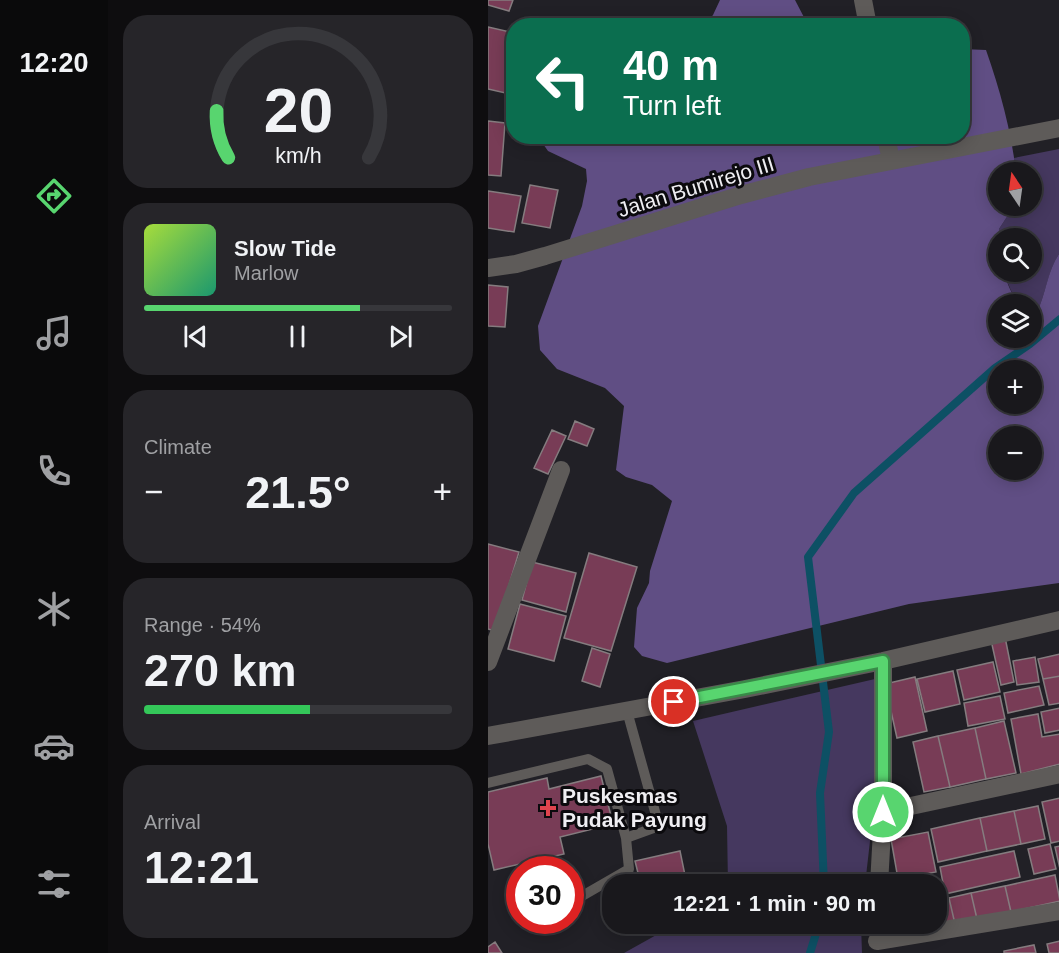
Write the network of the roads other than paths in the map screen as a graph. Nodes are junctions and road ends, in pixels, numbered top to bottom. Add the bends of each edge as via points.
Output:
1 (863, 0) edge
2 (866, 18) edge
3 (1060, 128) edge
4 (888, 144) edge
5 (891, 161) junction
6 (488, 268) edge
7 (561, 470) dead end
8 (1060, 620) edge
9 (488, 662) edge
10 (877, 662) junction
11 (627, 711) junction
12 (488, 736) edge
13 (1060, 774) edge
14 (488, 783) edge
15 (883, 812) junction
16 (626, 838) junction
17 (880, 874) edge
18 (584, 895) edge
19 (1060, 911) edge
20 (877, 939) edge

1 - 2 street
3 - 5 street, Jalan Bumirejo III
4 - 5 street
5 - 6 street, Jalan Bumirejo III via 741,195 545,256
7 - 9 street
8 - 10 street
10 - 11 street
10 - 15 street
11 - 12 street
11 - 16 lane via 659,825
13 - 15 street
14 - 16 lane via 588,759 607,769
15 - 17 street
16 - 18 lane via 629,869
19 - 20 street

